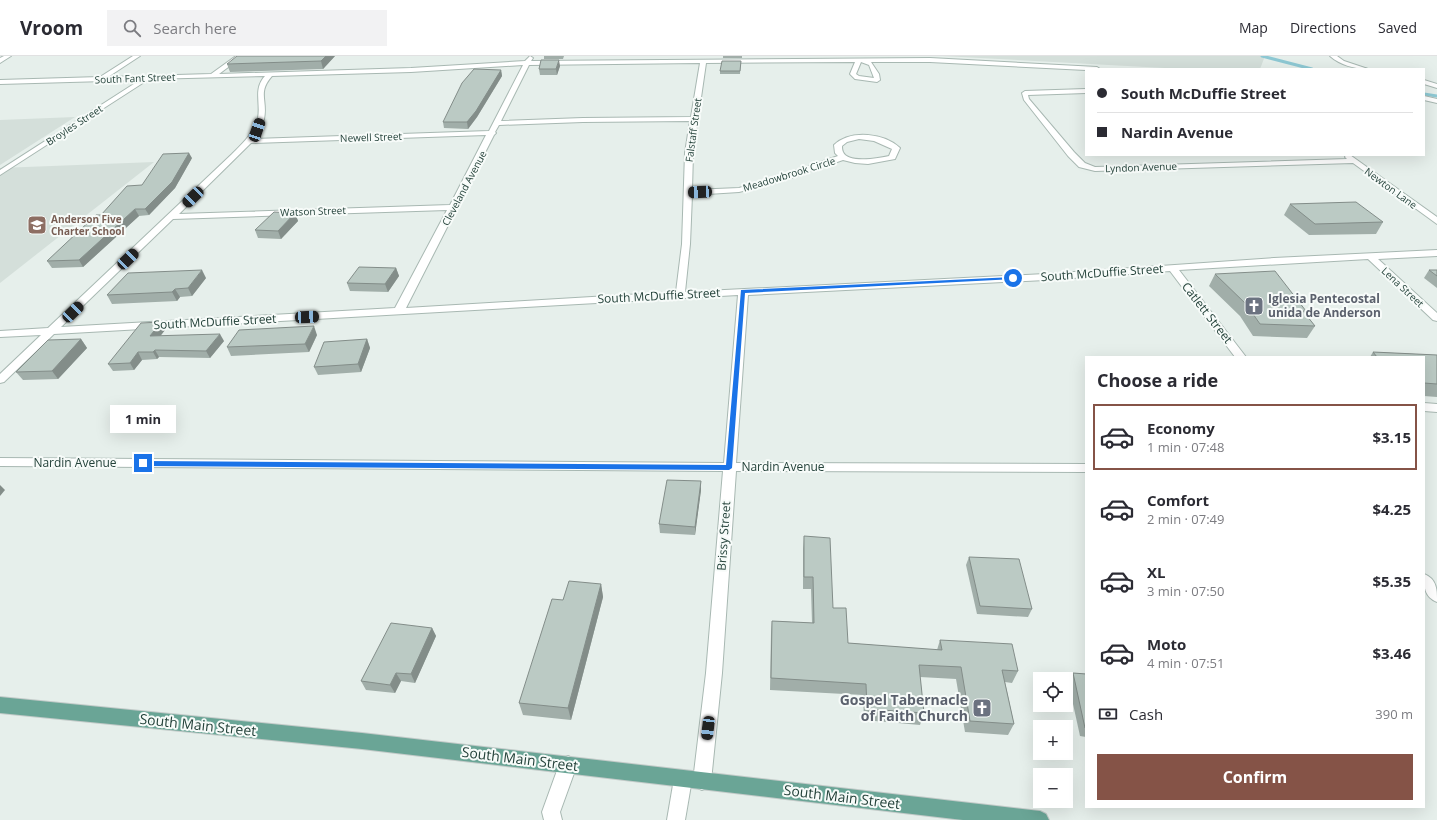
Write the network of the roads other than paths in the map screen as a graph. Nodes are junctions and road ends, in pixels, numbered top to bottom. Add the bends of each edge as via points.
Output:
1 (8, 56) edge
2 (137, 56) edge
3 (240, 56) edge
4 (1333, 56) edge
5 (858, 58) edge
6 (0, 60) edge
7 (529, 60) edge
8 (703, 61) junction
9 (1085, 68) edge
10 (1362, 68) edge
11 (270, 74) junction
12 (212, 76) junction
13 (147, 78) junction
14 (100, 80) junction
15 (0, 82) edge
16 (1425, 82) edge
17 (1437, 86) edge
18 (1085, 92) edge
19 (1425, 98) edge
20 (1437, 101) edge
21 (694, 119) junction
22 (498, 123) junction
23 (493, 133) junction
24 (249, 141) junction
25 (1348, 156) edge
26 (843, 157) junction
27 (1355, 161) junction
28 (0, 173) edge
29 (687, 193) junction
30 (454, 206) junction
31 (172, 217) junction
32 (1437, 221) edge
33 (1437, 253) edge
34 (1370, 256) junction
35 (1172, 268) junction
36 (743, 292) junction
37 (680, 295) junction
38 (399, 311) junction
39 (1437, 318) edge
40 (51, 331) junction
41 (0, 334) edge
42 (1240, 356) edge
43 (0, 380) edge
44 (1425, 407) edge
45 (1437, 408) edge
46 (0, 462) edge
47 (729, 468) junction
48 (1085, 468) edge
49 (1425, 581) edge
50 (1437, 596) edge
51 (0, 705) edge
52 (568, 765) junction
53 (683, 779) junction
54 (702, 781) junction
55 (554, 820) edge
56 (676, 820) edge
57 (1040, 820) edge

1 - 6 street
2 - 14 street
3 - 12 street
4 - 10 street via 1342,62
5 - 8 street
5 - 9 street
7 - 8 street
7 - 11 street via 411,70
7 - 22 street, Cleveland Avenue
8 - 21 street, Falstaff Street
11 - 12 street, South Fant Street
11 - 24 street via 262,82 261,119
12 - 13 street, South Fant Street
13 - 14 street, South Fant Street
13 - 28 street, Broyles Street
14 - 15 street, South Fant Street
16 - 17 street
18 - 27 street, Lyndon Avenue via 1025,93 1026,99 1071,154 1082,164 1095,169
19 - 20 street
21 - 22 street
21 - 29 street, Falstaff Street
22 - 23 street, Cleveland Avenue
23 - 24 street, Newell Street
23 - 30 street, Cleveland Avenue
24 - 31 street
25 - 27 street, Newton Lane
26 - 26 street, Meadowbrook Circle via 839,153 838,145 859,138 878,138 896,148 892,157 877,162
26 - 29 street, Meadowbrook Circle via 739,190
27 - 32 street, Newton Lane
29 - 37 street, Falstaff Street via 686,244
30 - 31 street, Watson Street
30 - 38 street, Cleveland Avenue
31 - 40 street
33 - 34 street, South McDuffie Street
34 - 35 street, South McDuffie Street
34 - 39 street, Lena Street
35 - 36 street, South McDuffie Street
35 - 42 street, Catlett Street
36 - 37 street, South McDuffie Street
36 - 47 street, Brissy Street
37 - 38 street, South McDuffie Street
38 - 40 street, South McDuffie Street
40 - 41 street, South McDuffie Street
40 - 43 street
44 - 45 street
46 - 47 street, Nardin Avenue
47 - 48 street, Nardin Avenue
47 - 54 street, Brissy Street via 714,672
49 - 50 street
51 - 52 main road, South Main Street via 362,741
52 - 53 main road, South Main Street
52 - 55 street via 552,812
53 - 54 main road, South Main Street
53 - 56 street
54 - 57 main road, South Main Street

